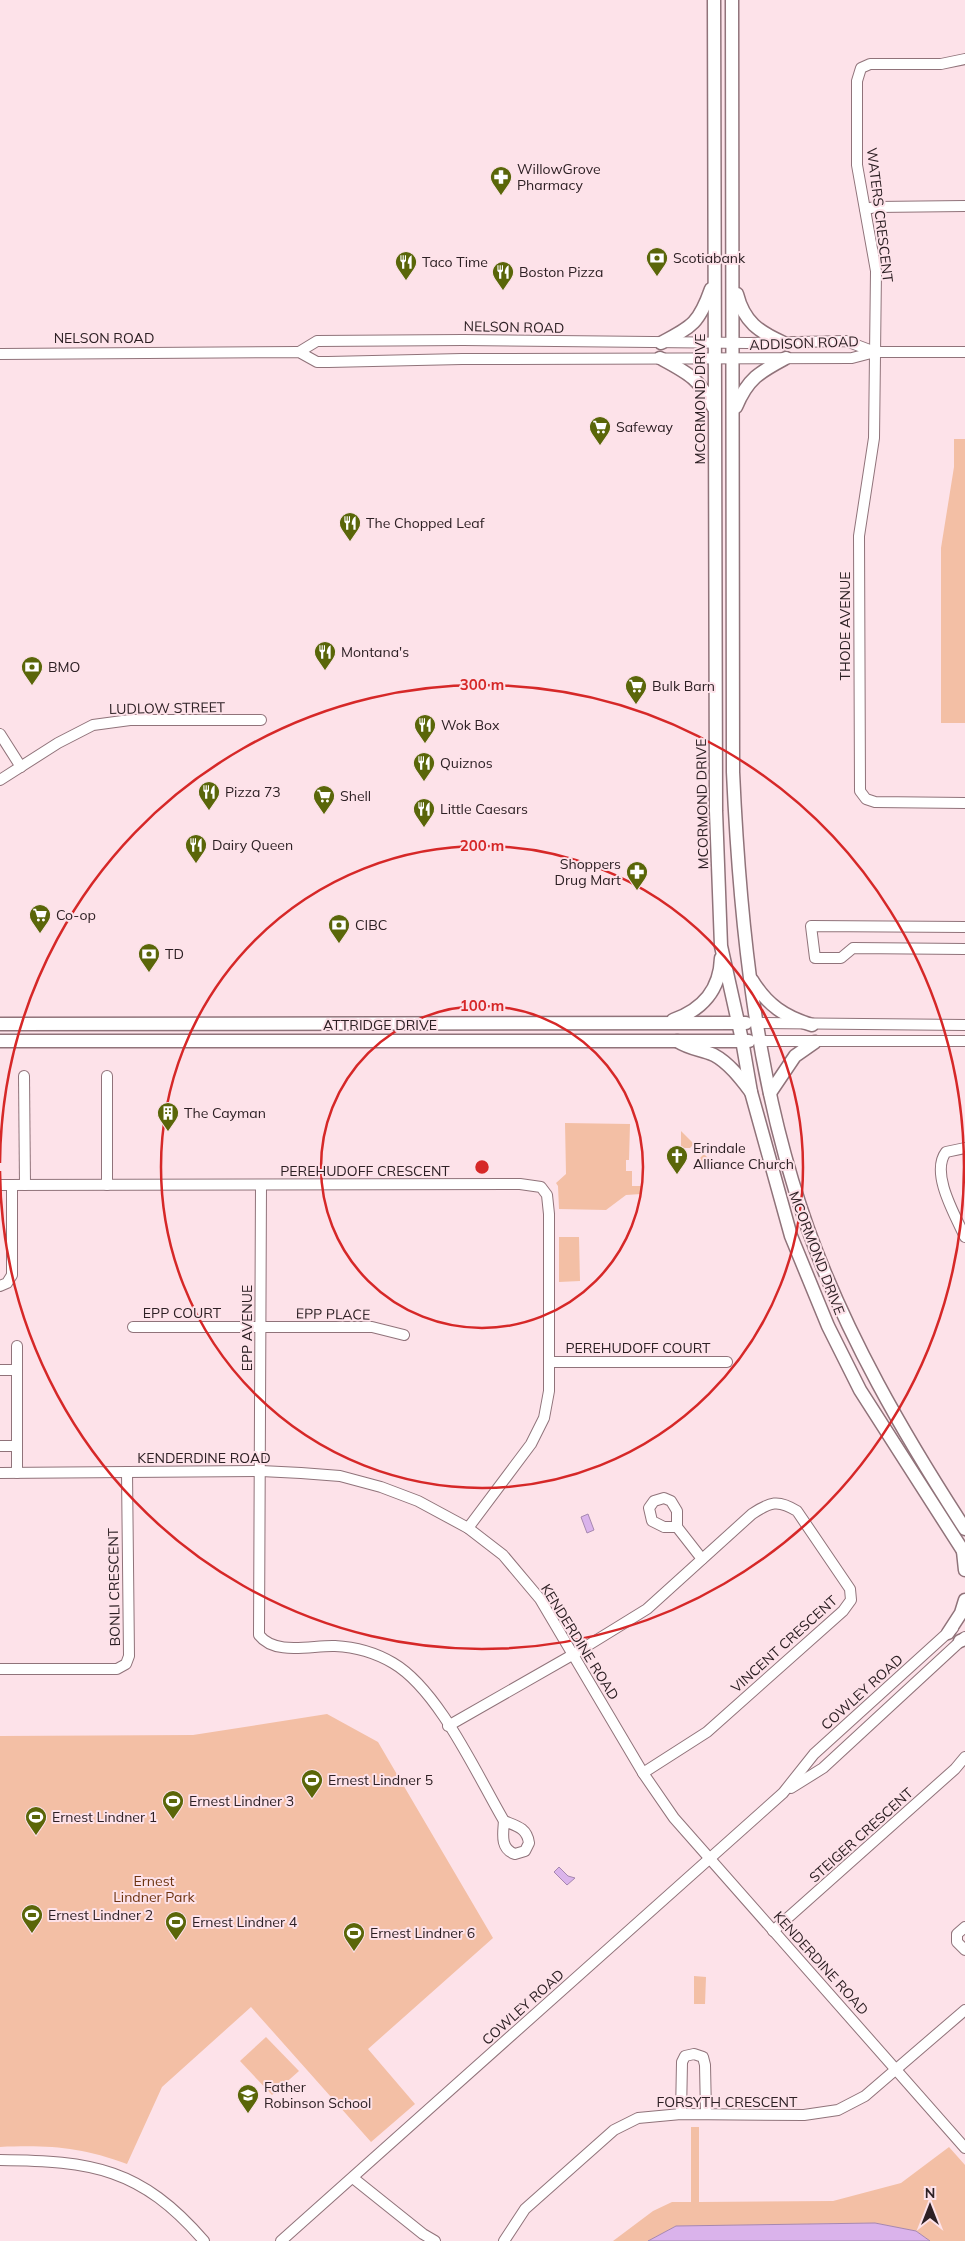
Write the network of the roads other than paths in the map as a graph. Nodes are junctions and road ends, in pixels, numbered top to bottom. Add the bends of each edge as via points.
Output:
1 (714, 0) edge
2 (732, 0) edge
3 (965, 59) edge
4 (965, 206) edge
5 (865, 209) junction
6 (714, 279) junction
7 (733, 280) junction
8 (661, 342) junction
9 (715, 343) junction
10 (733, 343) junction
11 (784, 343) junction
12 (299, 352) junction
13 (875, 352) junction
14 (965, 352) edge
15 (0, 354) edge
16 (660, 358) junction
17 (716, 358) junction
18 (786, 358) junction
19 (733, 359) junction
20 (734, 411) junction
21 (716, 413) junction
22 (716, 660) junction
23 (734, 688) junction
24 (261, 720) dead end
25 (0, 734) edge
26 (21, 767) junction
27 (0, 780) edge
28 (965, 803) edge
29 (965, 927) edge
30 (721, 946) junction
31 (965, 949) edge
32 (749, 976) junction
33 (738, 1023) junction
34 (756, 1023) junction
35 (0, 1024) edge
36 (664, 1024) junction
37 (812, 1025) junction
38 (965, 1025) edge
39 (742, 1040) junction
40 (0, 1041) edge
41 (677, 1041) junction
42 (759, 1041) junction
43 (965, 1041) edge
44 (815, 1042) junction
45 (24, 1076) dead end
46 (107, 1076) dead end
47 (752, 1092) junction
48 (770, 1093) junction
49 (965, 1148) edge
50 (12, 1184) junction
51 (25, 1184) junction
52 (107, 1184) junction
53 (0, 1185) edge
54 (261, 1185) junction
55 (965, 1237) edge
56 (0, 1286) edge
57 (261, 1326) junction
58 (133, 1327) dead end
59 (404, 1335) dead end
60 (17, 1346) dead end
61 (549, 1362) junction
62 (727, 1362) dead end
63 (0, 1370) edge
64 (17, 1370) junction
65 (0, 1446) edge
66 (17, 1446) junction
67 (261, 1471) junction
68 (127, 1472) junction
69 (0, 1473) edge
70 (18, 1473) junction
71 (677, 1527) dead end
72 (468, 1528) junction
73 (965, 1529) edge
74 (964, 1553) edge
75 (702, 1559) junction
76 (965, 1570) edge
77 (965, 1600) edge
78 (965, 1618) edge
79 (948, 1633) junction
80 (963, 1639) edge
81 (574, 1654) junction
82 (0, 1669) edge
83 (448, 1726) junction
84 (965, 1757) edge
85 (643, 1773) junction
86 (783, 1793) junction
87 (504, 1821) dead end
88 (711, 1858) junction
89 (965, 1927) edge
90 (773, 1931) junction
91 (965, 1950) edge
92 (965, 2010) edge
93 (896, 2069) junction
94 (706, 2113) junction
95 (681, 2114) junction
96 (965, 2148) edge
97 (0, 2160) edge
98 (353, 2178) junction
99 (204, 2241) edge
100 (281, 2241) edge
101 (435, 2241) edge
102 (504, 2241) edge

1 - 6 main road, MCORMOND DRIVE
2 - 7 main road, MCORMOND DRIVE
3 - 5 street, WATERS CRESCENT via 941,64 870,64 861,68 857,80 857,165
4 - 5 street
5 - 13 street, WATERS CRESCENT via 876,271
6 - 8 main road via 703,313 685,330
6 - 9 main road, MCORMOND DRIVE
7 - 10 main road, MCORMOND DRIVE
7 - 11 main road via 744,316 766,335
8 - 9 street, NELSON ROAD
8 - 12 street, NELSON ROAD via 316,341
9 - 10 street, NELSON ROAD
9 - 17 main road, MCORMOND DRIVE
10 - 11 street, ADDISON ROAD
10 - 19 main road, MCORMOND DRIVE
11 - 13 street, ADDISON ROAD via 846,341
12 - 15 street, NELSON ROAD
12 - 16 street, NELSON ROAD via 317,362
13 - 14 street, ADDISON ROAD
13 - 18 street, ADDISON ROAD via 852,358
13 - 28 street, THODE AVENUE via 874,438 859,536 860,791 866,799 876,802
16 - 17 street, NELSON ROAD
16 - 21 main road via 690,374 706,391
17 - 19 street, NELSON ROAD
17 - 21 main road, MCORMOND DRIVE
18 - 19 street, ADDISON ROAD
18 - 20 main road via 756,376 744,388
19 - 20 main road, MCORMOND DRIVE
20 - 23 main road, MCORMOND DRIVE
21 - 22 main road, MCORMOND DRIVE
22 - 23 main road
22 - 30 main road, MCORMOND DRIVE via 716,811
23 - 32 main road, MCORMOND DRIVE via 737,864
24 - 26 street, LUDLOW STREET via 143,719 94,725
25 - 26 street
26 - 27 street, LUDLOW STREET
29 - 31 street via 811,926 815,958 840,958 853,948
30 - 33 main road, MCORMOND DRIVE
30 - 36 main road via 717,986 705,1002 685,1016
32 - 34 main road, MCORMOND DRIVE
32 - 37 main road via 761,995 780,1012
33 - 34 main road, ATTRIDGE DRIVE
33 - 36 main road, ATTRIDGE DRIVE
33 - 39 main road, MCORMOND DRIVE
34 - 37 street
34 - 42 main road, MCORMOND DRIVE
35 - 36 main road, ATTRIDGE DRIVE
37 - 38 street
39 - 41 main road, ATTRIDGE DRIVE
39 - 42 main road, ATTRIDGE DRIVE
39 - 47 main road, MCORMOND DRIVE
40 - 41 main road, ATTRIDGE DRIVE
41 - 47 main road via 690,1049 714,1056
42 - 44 street
42 - 48 main road, MCORMOND DRIVE
43 - 44 street
44 - 48 main road via 794,1056
45 - 51 street
46 - 52 street
47 - 74 main road, MCORMOND DRIVE via 791,1236 828,1326 860,1390
48 - 73 main road, MCORMOND DRIVE via 789,1171 808,1230 846,1318 876,1381 918,1456
49 - 55 street via 946,1152 940,1166 942,1180
50 - 51 street, PEREHUDOFF CRESCENT
50 - 53 street, PEREHUDOFF CRESCENT
50 - 56 street via 12,1275 7,1283
51 - 52 street, PEREHUDOFF CRESCENT
52 - 54 street, PEREHUDOFF CRESCENT
54 - 57 street, EPP AVENUE
54 - 61 street, PEREHUDOFF CRESCENT via 520,1184 541,1187 548,1202
57 - 58 street, EPP COURT
57 - 59 street, EPP PLACE via 372,1327
57 - 67 street, EPP AVENUE
60 - 64 street
61 - 62 street, PEREHUDOFF COURT
61 - 72 street, PEREHUDOFF CRESCENT via 549,1391 544,1418 531,1444
63 - 64 street
64 - 66 street
65 - 66 street
66 - 70 street
67 - 68 street, KENDERDINE ROAD
67 - 72 street, KENDERDINE ROAD via 340,1476 381,1487 418,1500
67 - 83 street, EPP AVENUE via 259,1635 264,1642 277,1647 335,1646 373,1654 409,1674 432,1699
68 - 70 street, KENDERDINE ROAD
68 - 82 street, BONLI CRESCENT via 129,1656 126,1664 117,1670
69 - 70 street, KENDERDINE ROAD
71 - 75 street
72 - 81 street, KENDERDINE ROAD via 503,1555 540,1599
74 - 76 main road
75 - 81 street, VINCENT CRESCENT via 647,1609
75 - 85 street, VINCENT CRESCENT via 758,1510 776,1503 786,1504 797,1511 840,1573 850,1589 851,1600 707,1732
77 - 79 main road
78 - 79 street, COWLEY ROAD
79 - 86 street, COWLEY ROAD via 814,1754
80 - 86 street, COWLEY ROAD via 823,1768
81 - 83 street, VINCENT CRESCENT
81 - 85 street, KENDERDINE ROAD
83 - 87 street, EPP AVENUE
84 - 90 street, STEIGER CRESCENT
85 - 88 street, KENDERDINE ROAD via 674,1818
86 - 88 street, COWLEY ROAD
88 - 90 street, KENDERDINE ROAD
88 - 98 street, COWLEY ROAD
89 - 91 street via 957,1934 957,1942
90 - 93 street, KENDERDINE ROAD
92 - 93 street
93 - 94 street, FORSYTH CRESCENT via 865,2096 838,2110 804,2115
93 - 96 street, KENDERDINE ROAD
94 - 95 street, FORSYTH CRESCENT
94 - 95 street via 705,2065 703,2057 694,2054 686,2056 682,2062
95 - 102 street, FORSYTH CRESCENT via 638,2118 614,2130 525,2208
97 - 99 street via 51,2160 112,2172 165,2202
98 - 100 street, COWLEY ROAD
98 - 101 street

